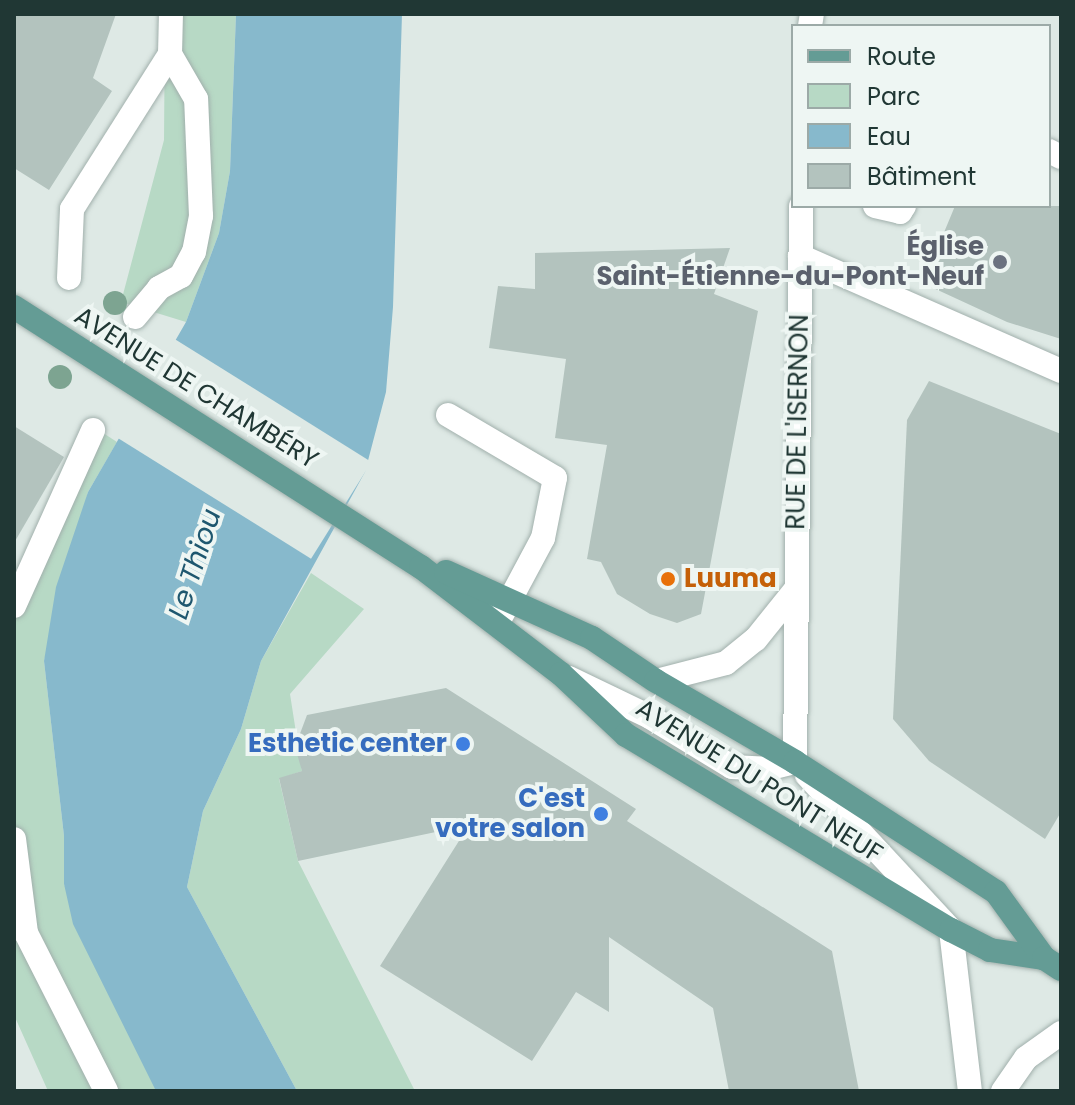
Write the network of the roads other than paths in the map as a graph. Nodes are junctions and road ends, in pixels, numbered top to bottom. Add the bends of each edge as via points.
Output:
1 (171, 14) edge
2 (170, 54) junction
3 (801, 208) edge
4 (883, 208) edge
5 (903, 208) edge
6 (800, 256) junction
7 (69, 278) dead end
8 (14, 307) edge
9 (135, 317) dead end
10 (1061, 371) edge
11 (448, 415) dead end
12 (93, 430) dead end
13 (349, 517) joint
14 (396, 549) junction
15 (796, 589) junction
16 (512, 601) junction
17 (14, 606) edge
18 (497, 624) junction
19 (561, 674) junction
20 (656, 681) junction
21 (795, 762) junction
22 (14, 839) edge
23 (951, 930) junction
24 (1052, 964) edge
25 (1061, 1033) edge
26 (106, 1091) edge
27 (970, 1091) edge
28 (1003, 1091) edge

1 - 2 street
2 - 7 street via 72,209
2 - 9 street via 196,99 201,216 194,252 181,276 159,288
3 - 6 street, RUE DE L'ISERNON
4 - 5 street
6 - 10 street
6 - 15 street, RUE DE L'ISERNON
8 - 13 main road, AVENUE DE CHAMBÉRY
11 - 16 street via 555,478 543,538
12 - 17 street
13 - 14 main road, AVENUE DU PONT NEUF
14 - 16 main road, AVENUE DU PONT NEUF
14 - 18 main road, AVENUE DU PONT NEUF
15 - 20 street via 756,639 726,663
15 - 21 street, RUE DE L'ISERNON
16 - 18 street
16 - 20 main road, AVENUE DU PONT NEUF via 592,638
18 - 19 main road, AVENUE DU PONT NEUF
19 - 21 street via 650,717 732,767 766,769
19 - 23 main road, AVENUE DU PONT NEUF via 626,735
20 - 21 main road, AVENUE DU PONT NEUF
21 - 23 street, AVENUE DU PONT NEUF
21 - 24 main road, AVENUE DU PONT NEUF via 996,892
22 - 26 street via 26,933
23 - 24 main road, AVENUE DU PONT NEUF via 990,950
23 - 27 street
25 - 28 street via 1026,1058

